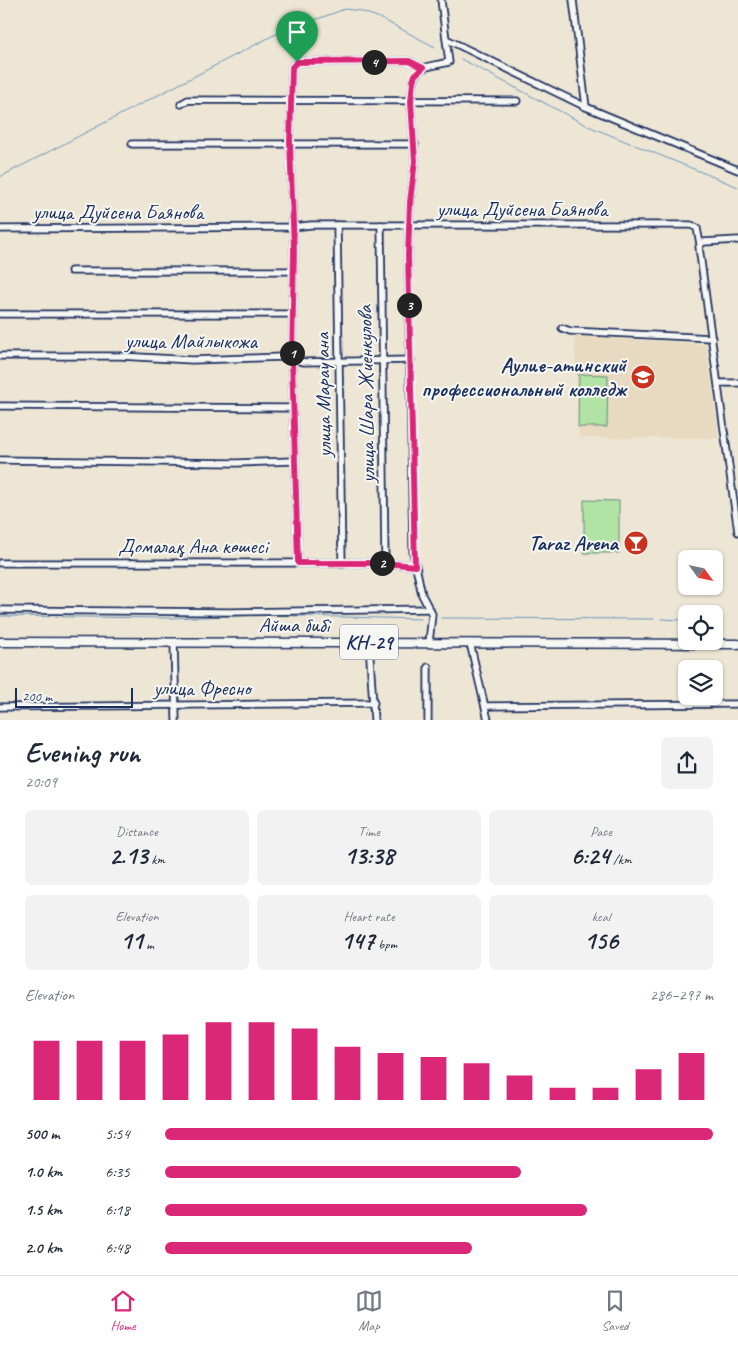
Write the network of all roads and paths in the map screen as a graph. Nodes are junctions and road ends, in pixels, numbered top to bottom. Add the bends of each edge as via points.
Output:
1 (441, 0) edge
2 (573, 0) edge
3 (446, 40) junction
4 (423, 68) junction
5 (290, 102) junction
6 (411, 102) junction
7 (518, 102) dead end
8 (181, 104) dead end
9 (586, 107) junction
10 (290, 143) junction
11 (132, 144) dead end
12 (415, 144) junction
13 (738, 170) edge
14 (337, 225) junction
15 (381, 225) junction
16 (410, 226) junction
17 (293, 227) junction
18 (0, 229) edge
19 (738, 240) edge
20 (700, 244) junction
21 (71, 271) dead end
22 (293, 271) junction
23 (0, 314) edge
24 (292, 314) junction
25 (562, 328) dead end
26 (712, 338) junction
27 (0, 356) edge
28 (292, 359) junction
29 (411, 360) junction
30 (339, 361) junction
31 (382, 361) junction
32 (738, 382) edge
33 (718, 383) junction
34 (0, 406) edge
35 (293, 408) junction
36 (0, 460) edge
37 (294, 461) junction
38 (738, 532) edge
39 (0, 563) edge
40 (298, 563) junction
41 (385, 563) junction
42 (342, 564) junction
43 (415, 566) junction
44 (0, 610) edge
45 (431, 611) junction
46 (0, 642) edge
47 (174, 642) junction
48 (369, 642) junction
49 (429, 643) junction
50 (470, 643) junction
51 (738, 644) edge
52 (428, 667) dead end
53 (374, 703) junction
54 (176, 704) junction
55 (738, 704) edge
56 (485, 706) junction
57 (0, 707) edge
58 (176, 720) edge
59 (374, 720) edge
60 (428, 720) edge
61 (488, 720) edge

1 - 3 street
2 - 9 street
3 - 4 street via 449,62
3 - 9 street
4 - 5 street via 409,61 297,62 292,67
4 - 6 street via 415,75
5 - 6 street
5 - 8 street via 188,100
5 - 10 street
6 - 7 street
6 - 12 street
9 - 13 street
10 - 11 street
10 - 12 street
10 - 17 street
12 - 16 street
14 - 15 street, улица Дуйсена Баянова
14 - 17 street, улица Дуйсена Баянова
14 - 30 street, улица Марау ана
15 - 16 street, улица Дуйсена Баянова
15 - 31 street, улица Шара Жиенкулова
16 - 20 street, улица Дуйсена Баянова via 691,225 697,228
16 - 29 street
17 - 18 street, улица Дуйсена Баянова
17 - 22 street
19 - 20 street
20 - 26 street
21 - 22 street
22 - 24 street
23 - 24 street
24 - 28 street
25 - 26 street
26 - 33 street
27 - 28 street, улица Майлыкожа
28 - 30 street, улица Майлыкожа
28 - 35 street
29 - 31 street, улица Майлыкожа
29 - 43 street
30 - 31 street, улица Майлыкожа
30 - 42 street, улица Марау ана
31 - 41 street, улица Шара Жиенкулова
32 - 33 street
33 - 38 street
34 - 35 street
35 - 37 street
36 - 37 street
37 - 40 street
39 - 40 street, Домалақ Ана көшесі
40 - 42 street, Домалақ Ана көшесі
41 - 42 street, Домалақ Ана көшесі
41 - 43 street, Домалақ Ана көшесі
43 - 45 street via 422,595
44 - 45 street
45 - 49 street
46 - 47 main road, Айша бибі / КН-29
47 - 48 main road, Айша бибі / КН-29
47 - 54 street
48 - 49 main road, Айша бибі / КН-29
48 - 53 street
49 - 50 main road, Айша бибі / КН-29
50 - 51 main road, Айша бибі / КН-29
50 - 56 street
52 - 60 street
53 - 54 street, улица Фресно
53 - 59 street
54 - 57 street, улица Фресно
54 - 58 street
55 - 56 street
56 - 61 street

